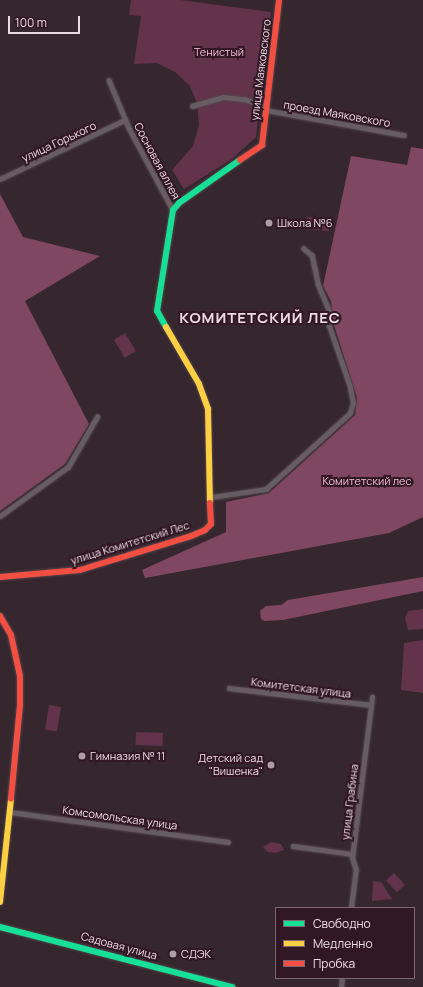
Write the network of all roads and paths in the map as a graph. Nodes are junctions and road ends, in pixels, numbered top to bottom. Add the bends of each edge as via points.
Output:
1 (279, 0) edge
2 (109, 80) dead end
3 (192, 106) dead end
4 (266, 108) junction
5 (125, 120) junction
6 (404, 135) dead end
7 (0, 179) edge
8 (173, 210) junction
9 (304, 249) dead end
10 (97, 417) dead end
11 (212, 497) junction
12 (0, 516) edge
13 (0, 577) edge
14 (0, 616) edge
15 (2, 623) edge
16 (229, 688) dead end
17 (372, 697) dead end
18 (371, 705) junction
19 (10, 812) junction
20 (228, 842) dead end
21 (293, 846) dead end
22 (352, 854) junction
23 (0, 902) edge
24 (351, 907) edge
25 (0, 927) edge
26 (232, 987) edge

1 - 4 street, улица Маяковского
2 - 5 street
3 - 4 street, проезд Маяковского via 224,97 244,99
4 - 6 street, проезд Маяковского
4 - 8 street, улица Маяковского via 262,143
5 - 7 street, улица Горького
5 - 8 street, Сосновая аллея
8 - 11 street, улица Комитетский Лес via 157,311 205,398
9 - 11 street via 312,256 318,285 329,311 329,326 350,388 350,413 266,489
10 - 12 street via 68,467
11 - 13 street, улица Комитетский Лес via 212,521 205,530 80,570
14 - 15 street
15 - 19 street via 16,649 20,676
16 - 18 street, Комитетская улица
17 - 18 street, улица Грабина
18 - 22 street, улица Грабина
19 - 20 street, Комсомольская улица
19 - 23 street
21 - 22 street
22 - 24 street, улица Грабина via 356,870
25 - 26 street, Садовая улица

